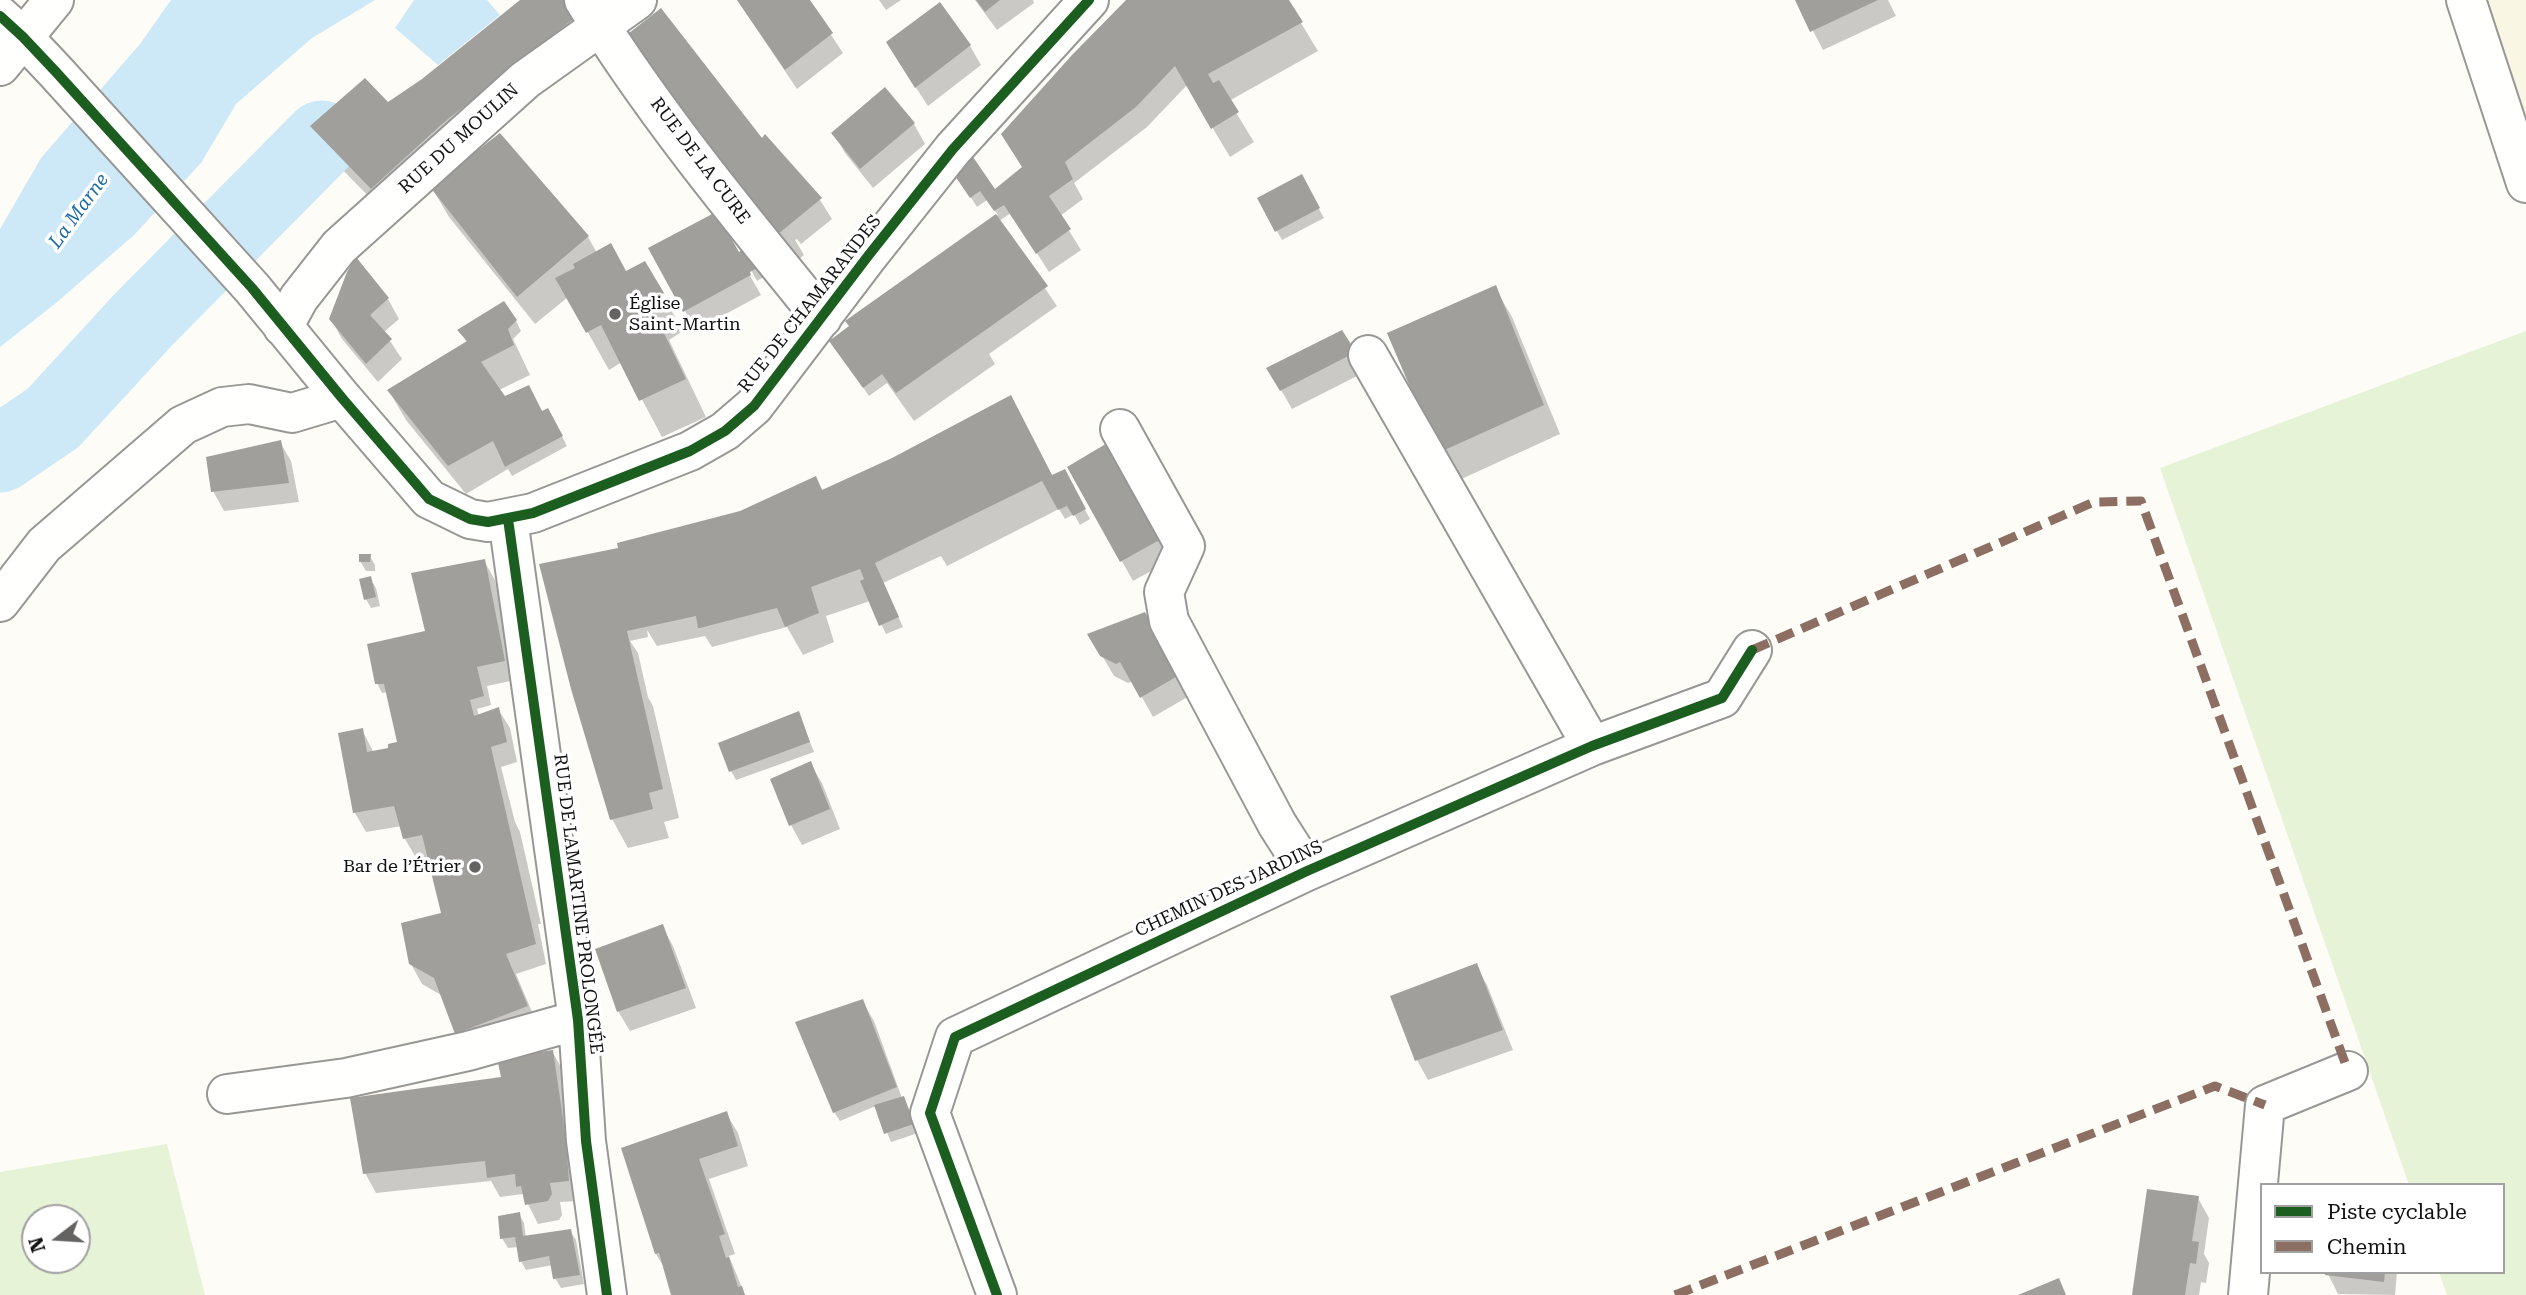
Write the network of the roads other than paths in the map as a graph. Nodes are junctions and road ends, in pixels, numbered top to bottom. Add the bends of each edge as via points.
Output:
1 (54, 0) edge
2 (638, 0) edge
3 (2466, 0) edge
4 (1069, 8) edge
5 (592, 13) edge
6 (12, 26) edge
7 (0, 66) edge
8 (2526, 183) edge
9 (291, 312) junction
10 (822, 318) junction
11 (1368, 355) dead end
12 (342, 398) junction
13 (1120, 429) dead end
14 (508, 519) junction
15 (0, 602) edge
16 (1752, 650) dead end
17 (1592, 746) junction
18 (1307, 872) junction
19 (578, 1020) junction
20 (2348, 1071) dead end
21 (227, 1094) dead end
22 (607, 1295) edge
23 (997, 1295) edge
24 (2248, 1295) edge

1 - 6 street
2 - 5 street, RUE DU MOULIN
3 - 8 street
4 - 10 street, RUE DE CHAMARANDES
5 - 9 street, RUE DU MOULIN via 525,80 339,247
5 - 10 street, RUE DE LA CURE via 671,125
6 - 7 street
6 - 9 street, RUE DE CHAMARANDES via 252,288
9 - 12 street, RUE DE CHAMARANDES
10 - 14 street, RUE DE CHAMARANDES via 754,406 725,431 690,451
11 - 17 street
12 - 14 street, RUE DE CHAMARANDES via 429,499 470,519
12 - 15 street via 292,413 249,404 222,407 183,425 44,545
13 - 18 street via 1185,545 1164,592 1169,621
14 - 19 street, RUE DE LAMARTINE PROLONGÉE
16 - 17 street, CHEMIN DES JARDINS via 1722,698
17 - 18 street, CHEMIN DES JARDINS
18 - 23 street, CHEMIN DES JARDINS via 954,1037 930,1113
19 - 21 street via 346,1078
19 - 22 street, RUE DE LAMARTINE PROLONGÉE via 586,1141
20 - 24 street via 2265,1105

